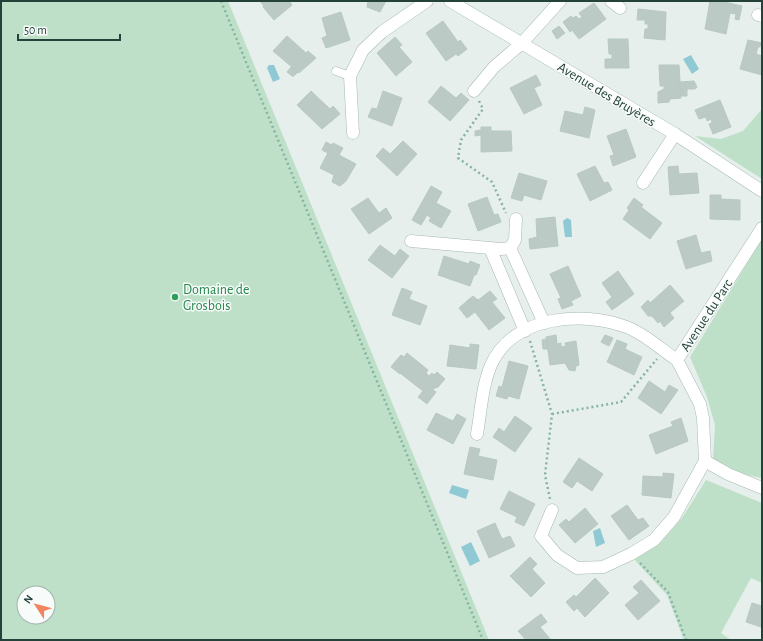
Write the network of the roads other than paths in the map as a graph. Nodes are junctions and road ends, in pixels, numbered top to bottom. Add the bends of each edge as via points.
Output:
1 (427, 1) edge
2 (450, 1) edge
3 (560, 1) edge
4 (522, 43) junction
5 (336, 71) dead end
6 (350, 76) junction
7 (474, 91) road end
8 (353, 132) dead end
9 (675, 134) junction
10 (642, 183) dead end
11 (762, 191) edge
12 (516, 219) road end
13 (762, 228) edge
14 (411, 241) dead end
15 (490, 248) junction
16 (510, 248) junction
17 (544, 323) junction
18 (525, 331) junction
19 (677, 360) junction
20 (477, 434) dead end
21 (705, 461) junction
22 (762, 488) edge
23 (552, 510) road end

1 - 6 street via 382,32 363,50
2 - 4 street, Avenue des Bruyères
3 - 4 street
4 - 7 street via 494,67
4 - 9 street, Avenue des Bruyères
5 - 6 lane
6 - 8 street
9 - 10 street
9 - 11 street, Avenue des Bruyères
12 - 16 street via 515,240
13 - 19 street, Avenue du Parc
14 - 15 street
15 - 16 street
15 - 18 street
16 - 17 street
17 - 18 street
17 - 19 street via 562,319 596,319 629,328
18 - 20 street via 506,345 492,364 485,382
19 - 21 street, Avenue du Parc via 700,404
21 - 22 street
21 - 23 street via 674,517 654,540 603,567 577,568 557,555 541,536

